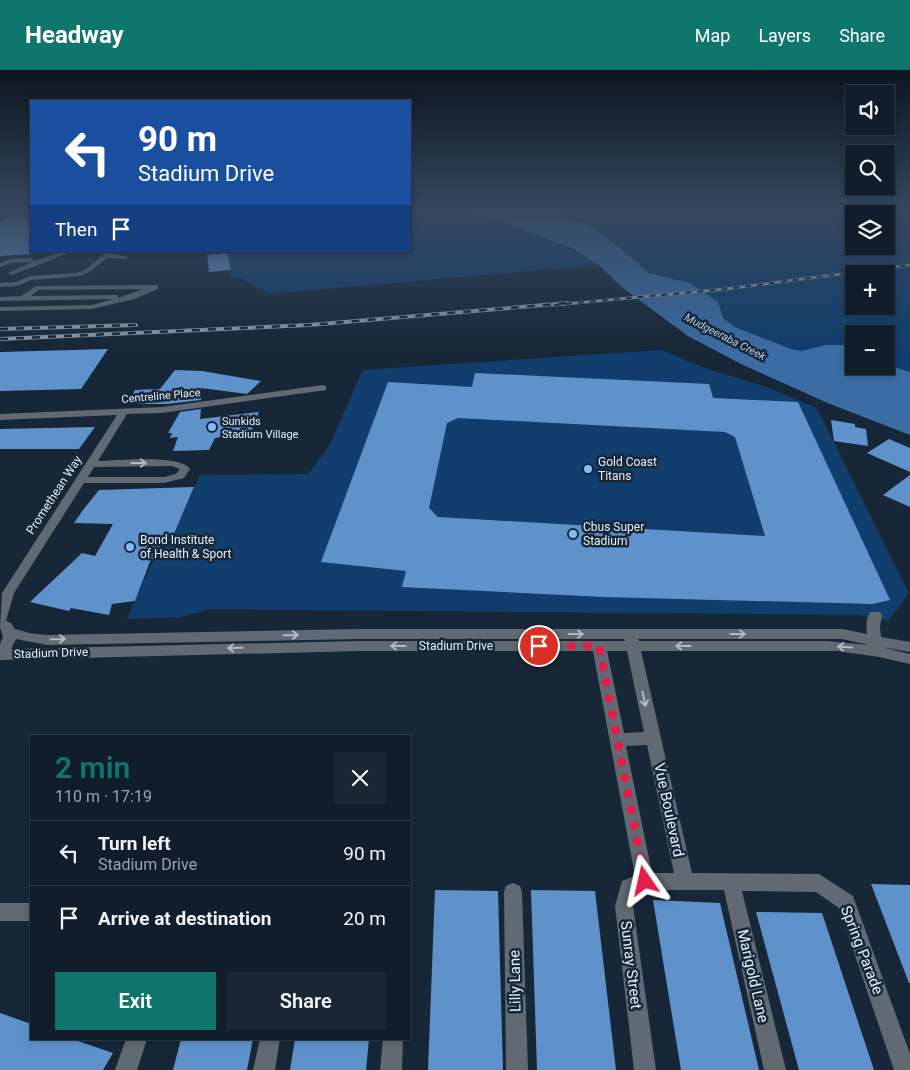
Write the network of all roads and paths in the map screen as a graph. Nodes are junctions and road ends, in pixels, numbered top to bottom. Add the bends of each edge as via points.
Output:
1 (58, 256) edge
2 (107, 256) edge
3 (118, 256) edge
4 (126, 257) dead end
5 (43, 261) junction
6 (21, 271) junction
7 (9, 274) dead end
8 (30, 278) junction
9 (1, 288) edge
10 (131, 297) junction
11 (24, 298) junction
12 (0, 299) edge
13 (0, 309) edge
14 (323, 388) dead end
15 (124, 412) junction
16 (0, 416) edge
17 (90, 464) junction
18 (80, 480) junction
19 (4, 596) edge
20 (875, 615) dead end
21 (3, 625) edge
22 (631, 640) junction
23 (876, 645) junction
24 (599, 646) junction
25 (910, 647) edge
26 (0, 654) edge
27 (910, 659) edge
28 (653, 738) junction
29 (617, 740) junction
30 (645, 881) junction
31 (685, 882) junction
32 (731, 882) junction
33 (513, 892) dead end
34 (0, 912) edge
35 (30, 912) edge
36 (136, 1040) edge
37 (270, 1040) edge
38 (393, 1040) edge
39 (126, 1070) edge
40 (264, 1070) edge
41 (391, 1070) edge
42 (517, 1070) edge
43 (645, 1070) edge
44 (775, 1070) edge
45 (905, 1070) edge

1 - 5 street
2 - 8 street via 78,276
3 - 4 street
5 - 6 street
5 - 6 street via 10,261 1,266
6 - 7 street
6 - 8 street via 29,274
8 - 9 street
10 - 11 street
10 - 11 street via 155,287 36,288
10 - 13 street via 81,308
11 - 12 street
14 - 15 street, Centreline Place via 200,406
15 - 16 street, Centreline Place
15 - 17 street, Promethean Way
17 - 18 street, Promethean Way
17 -> 18 street via 173,463 185,469 180,476 169,479
18 - 19 street, Promethean Way
19 - 21 street, Promethean Way
20 - 23 street
21 -> 22 street, Stadium Drive via 29,638 47,640 329,634
21 - 26 street, Promethean Way via 10,639
22 - 23 street, Stadium Drive
22 - 24 street, Stadium Drive
22 -> 28 street, Vue Boulevard
23 - 25 street, Stadium Drive
23 - 27 street, Stadium Drive
24 -> 26 street, Stadium Drive
24 - 29 street
28 - 29 street
28 - 31 street, Vue Boulevard
29 - 30 street
30 - 31 street
30 - 43 street, Sunray Street via 628,887 624,906
31 - 32 street, Spring Parade
32 - 44 street, Marigold Lane
32 - 45 street, Spring Parade via 819,883 846,902
33 - 42 street, Lilly Lane
34 - 35 street
36 - 39 street
37 - 40 street
38 - 41 street

